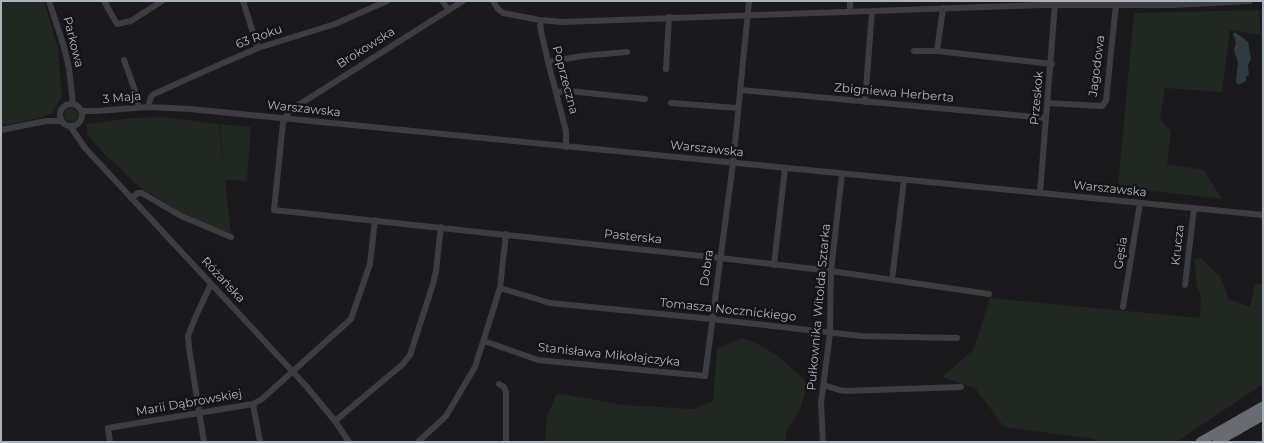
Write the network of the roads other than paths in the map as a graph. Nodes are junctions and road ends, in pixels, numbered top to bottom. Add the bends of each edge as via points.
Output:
1 (49, 1) edge
2 (104, 1) edge
3 (162, 1) edge
4 (243, 1) edge
5 (387, 1) edge
6 (442, 1) edge
7 (463, 1) edge
8 (493, 1) edge
9 (749, 1) edge
10 (850, 1) edge
11 (1250, 1) edge
12 (1209, 2) edge
13 (1074, 3) edge
14 (1152, 3) edge
15 (965, 4) edge
16 (1056, 4) junction
17 (1116, 4) junction
18 (943, 8) junction
19 (449, 10) junction
20 (850, 11) junction
21 (872, 11) junction
22 (747, 15) junction
23 (669, 17) junction
24 (540, 20) junction
25 (258, 48) junction
26 (914, 50) dead end
27 (937, 51) junction
28 (627, 52) dead end
29 (124, 60) dead end
30 (548, 62) junction
31 (1052, 64) junction
32 (666, 69) dead end
33 (741, 90) junction
34 (556, 92) junction
35 (645, 99) dead end
36 (671, 102) dead end
37 (865, 102) junction
38 (1047, 103) junction
39 (70, 104) junction
40 (138, 107) junction
41 (148, 107) junction
42 (738, 108) junction
43 (60, 113) junction
44 (82, 114) junction
45 (284, 118) junction
46 (1046, 118) junction
47 (46, 121) junction
48 (61, 121) junction
49 (73, 126) junction
50 (1, 130) edge
51 (566, 146) junction
52 (733, 163) junction
53 (785, 168) junction
54 (842, 174) junction
55 (904, 180) junction
56 (1040, 193) junction
57 (131, 198) junction
58 (1140, 203) junction
59 (1194, 208) junction
60 (1263, 215) edge
61 (375, 220) junction
62 (441, 227) junction
63 (506, 234) junction
64 (232, 237) dead end
65 (720, 258) junction
66 (774, 265) junction
67 (831, 271) junction
68 (892, 280) junction
69 (211, 284) junction
70 (1185, 284) dead end
71 (500, 288) junction
72 (989, 294) dead end
73 (1123, 307) dead end
74 (712, 319) junction
75 (830, 333) junction
76 (957, 338) dead end
77 (484, 341) junction
78 (292, 371) junction
79 (705, 376) joint
80 (499, 384) dead end
81 (824, 385) junction
82 (961, 387) dead end
83 (253, 404) junction
84 (1263, 406) edge
85 (199, 413) junction
86 (1263, 416) edge
87 (335, 421) junction
88 (110, 442) edge
89 (204, 442) edge
90 (260, 442) edge
91 (349, 442) edge
92 (418, 442) edge
93 (506, 442) edge
94 (823, 442) edge
95 (1200, 442) edge
96 (1217, 442) edge

1 - 39 street, Parkowa via 69,68
2 - 3 street via 117,24 131,20
4 - 25 street
5 - 25 street, 63 Roku via 336,24
6 - 19 street
7 - 19 street, Brokowska
8 - 24 street via 503,12
9 - 22 street, Dobra
10 - 20 street
11 - 12 street
12 - 14 street
13 - 16 street
13 - 17 street
14 - 17 street
15 - 16 street
15 - 18 street
16 - 31 street, Przeskok
17 - 38 street, Jagodowa via 1106,101 1102,106
18 - 21 street
18 - 27 street
19 - 45 street, Brokowska via 294,107
20 - 21 street
20 - 22 street
21 - 37 street
22 - 23 street
22 - 33 street, Dobra
23 - 24 street via 562,22
23 - 32 street
24 - 30 street, Poprzeczna
25 - 41 street, 63 Roku via 154,94
26 - 27 street
27 - 31 street
28 - 30 street
29 - 40 street
30 - 34 street, Poprzeczna
31 - 38 street, Przeskok
33 - 37 street, Zbigniewa Herberta
33 - 42 street, Dobra
34 - 35 street
34 - 51 street, Poprzeczna via 566,131
36 - 42 street
37 - 46 street, Zbigniewa Herberta
38 - 46 street, Przeskok
39 - 43 street via 62,107
39 - 44 street via 80,108
40 - 41 street, 3 Maja
40 - 44 street, 3 Maja
41 - 45 street, Warszawska
42 - 52 street, Dobra
43 - 47 street
43 - 48 street
44 - 49 street via 80,122
45 - 51 street, Warszawska
45 - 61 street, Pasterska via 274,210
46 - 56 street, Przeskok
47 - 48 street
47 - 50 street
48 - 49 street
49 - 57 street, Różańska via 85,148
51 - 52 street, Warszawska
52 - 53 street, Warszawska
52 - 65 street, Dobra
53 - 54 street, Warszawska
53 - 66 street
54 - 55 street, Warszawska
54 - 67 street, Pułkownika Witolda Sztarka
55 - 56 street, Warszawska
55 - 68 street
56 - 58 street, Warszawska
57 - 64 street via 142,193 181,216
57 - 69 street, Różańska
58 - 59 street, Warszawska
58 - 73 street, Gęsia
59 - 60 street, Warszawska
59 - 70 street, Krucza
61 - 62 street, Pasterska
61 - 78 street, Marii Dąbrowskiej via 370,264 351,319
62 - 63 street, Pasterska
62 - 87 street via 433,284 410,355
63 - 65 street, Pasterska
63 - 71 street
65 - 66 street, Pasterska
65 - 74 street, Dobra
66 - 67 street, Pasterska
67 - 68 street, Pasterska
67 - 75 street, Pułkownika Witolda Sztarka
68 - 72 street, Pasterska
69 - 78 street, Różańska
69 - 85 street via 188,336
71 - 74 street, Tomasza Nocznickiego via 550,303
71 - 77 street
74 - 75 street, Tomasza Nocznickiego
74 - 79 street, Dobra
75 - 76 street, Tomasza Nocznickiego
75 - 81 street, Pułkownika Witolda Sztarka
77 - 79 street, Stanisława Mikołajczyka via 538,360
77 - 92 street via 472,372 446,416
78 - 83 street, Marii Dąbrowskiej
78 - 87 street, Różańska
80 - 93 street via 506,392
81 - 82 street via 846,391
81 - 94 street, Pułkownika Witolda Sztarka via 821,403
83 - 85 street, Marii Dąbrowskiej
83 - 90 street
84 - 95 highway
85 - 88 street, Marii Dąbrowskiej via 108,428
85 - 89 street
86 - 96 highway
87 - 91 street, Różańska

